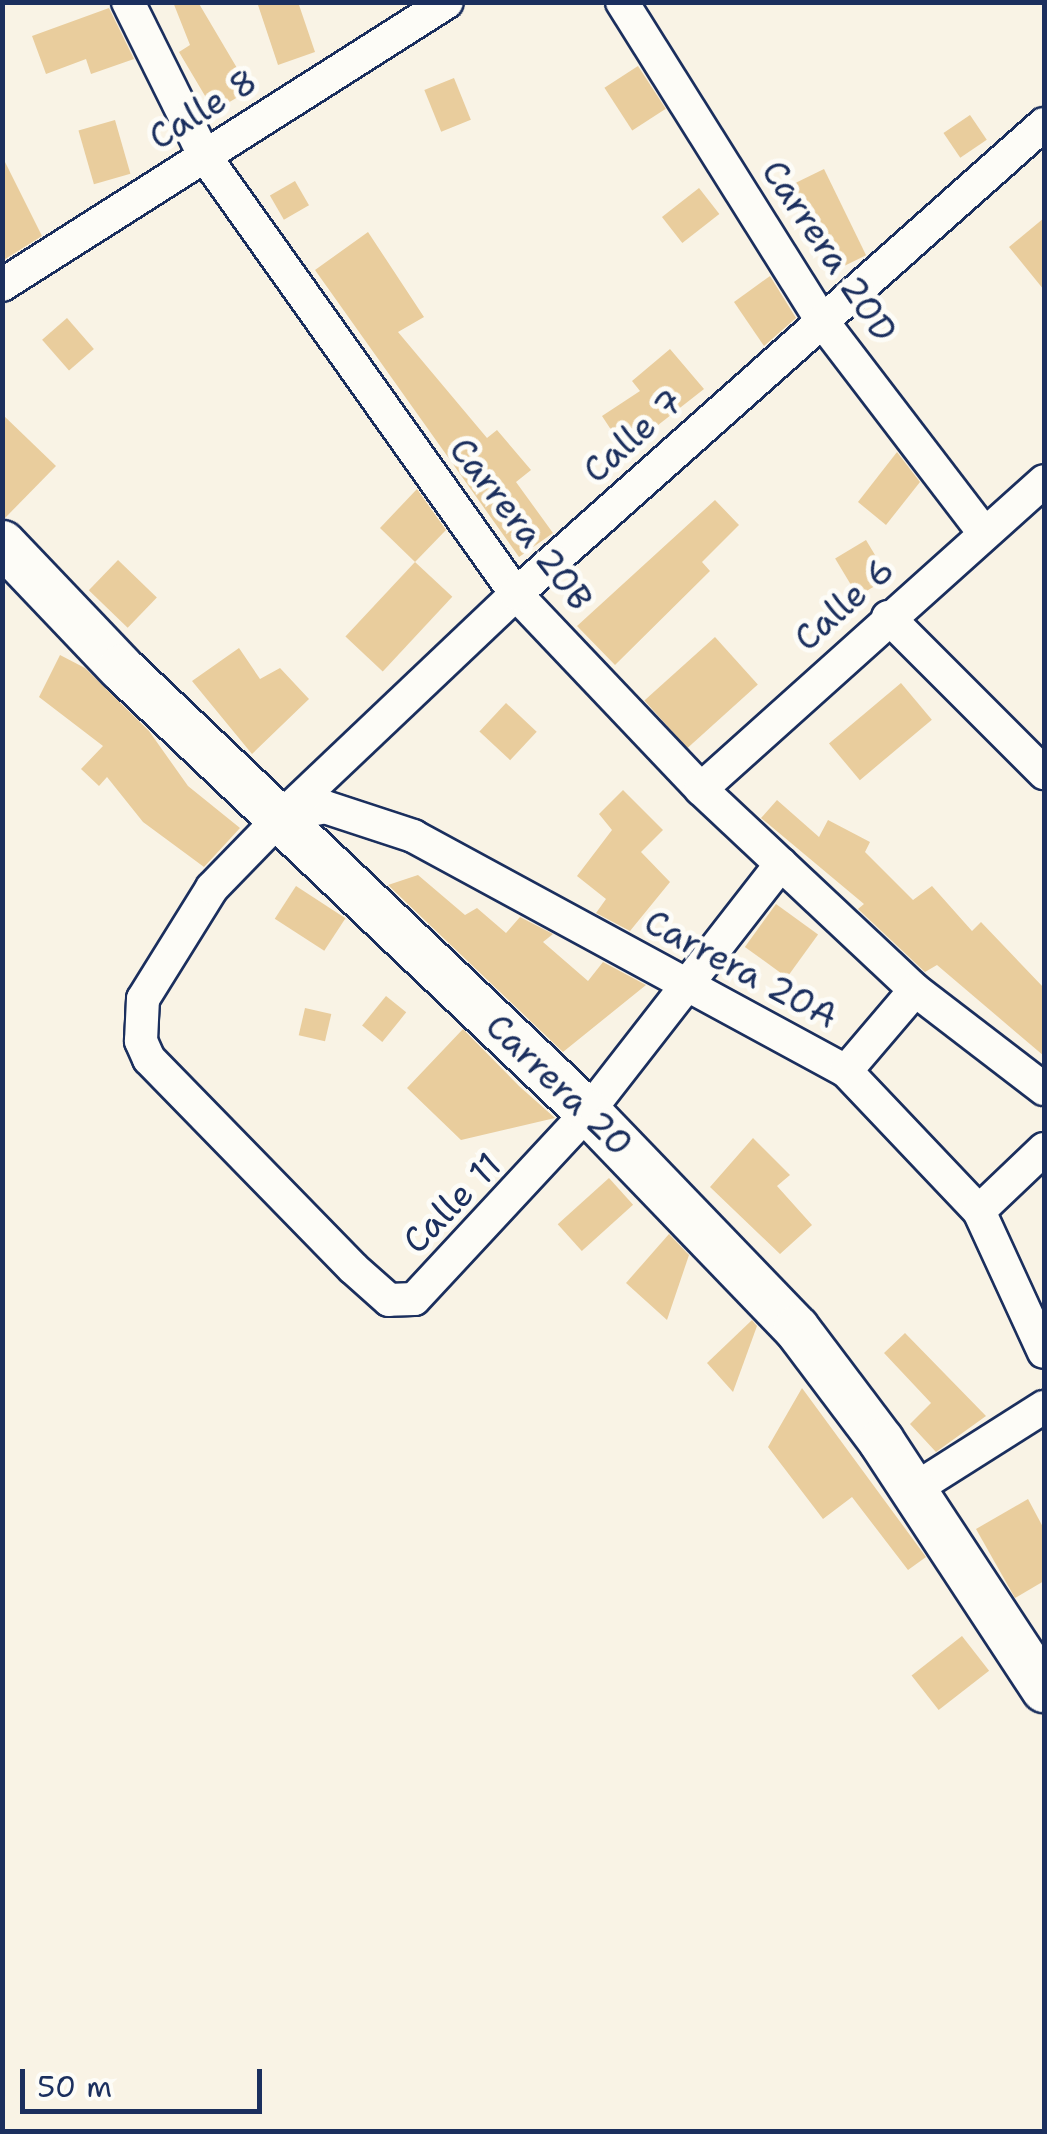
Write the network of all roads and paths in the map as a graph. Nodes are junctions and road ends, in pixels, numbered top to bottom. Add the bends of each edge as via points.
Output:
1 (128, 2) edge
2 (447, 2) edge
3 (622, 2) edge
4 (1044, 124) edge
5 (204, 155) junction
6 (2, 285) edge
7 (822, 321) junction
8 (1044, 482) edge
9 (1030, 508) edge
10 (984, 534) junction
11 (2, 543) edge
12 (516, 594) junction
13 (888, 617) junction
14 (1044, 773) edge
15 (701, 790) junction
16 (282, 816) junction
17 (782, 864) junction
18 (685, 987) junction
19 (915, 990) junction
20 (846, 1071) junction
21 (1044, 1089) edge
22 (588, 1112) junction
23 (1044, 1149) edge
24 (979, 1211) junction
25 (1044, 1352) edge
26 (1044, 1406) edge
27 (914, 1490) junction
28 (1044, 1689) edge

1 - 5 street, Carrera 20B
2 - 5 street, Calle 8
3 - 7 street, Carrera 20D
4 - 7 street, Calle 7
5 - 6 street, Calle 8
5 - 12 street, Carrera 20B
7 - 10 street, Carrera 20D
7 - 12 street, Calle 7
8 - 9 street, Calle 6
9 - 10 street, Calle 6
10 - 13 street, Calle 6
11 - 16 street, Carrera 20 via 120,667
12 - 15 street, Carrera 20B
12 - 16 street, Calle 7
13 - 14 street
13 - 15 street, Calle 6
15 - 17 street, Carrera 20B
16 - 18 street, Carrera 20A via 325,807 413,836
16 - 22 street, Carrera 20
16 - 22 street, Calle 11 via 212,888 143,999 141,1041 149,1059 388,1300 414,1299
17 - 18 street, Calle 11
17 - 19 street, Carrera 20B
18 - 20 street, Carrera 20A
18 - 22 street, Calle 11
19 - 20 street
19 - 21 street, Carrera 20B
20 - 24 street, Carrera 20A
22 - 27 street, Carrera 20 via 796,1328
23 - 24 street
24 - 25 street, Carrera 20A
26 - 27 street
27 - 28 street, Carrera 20

